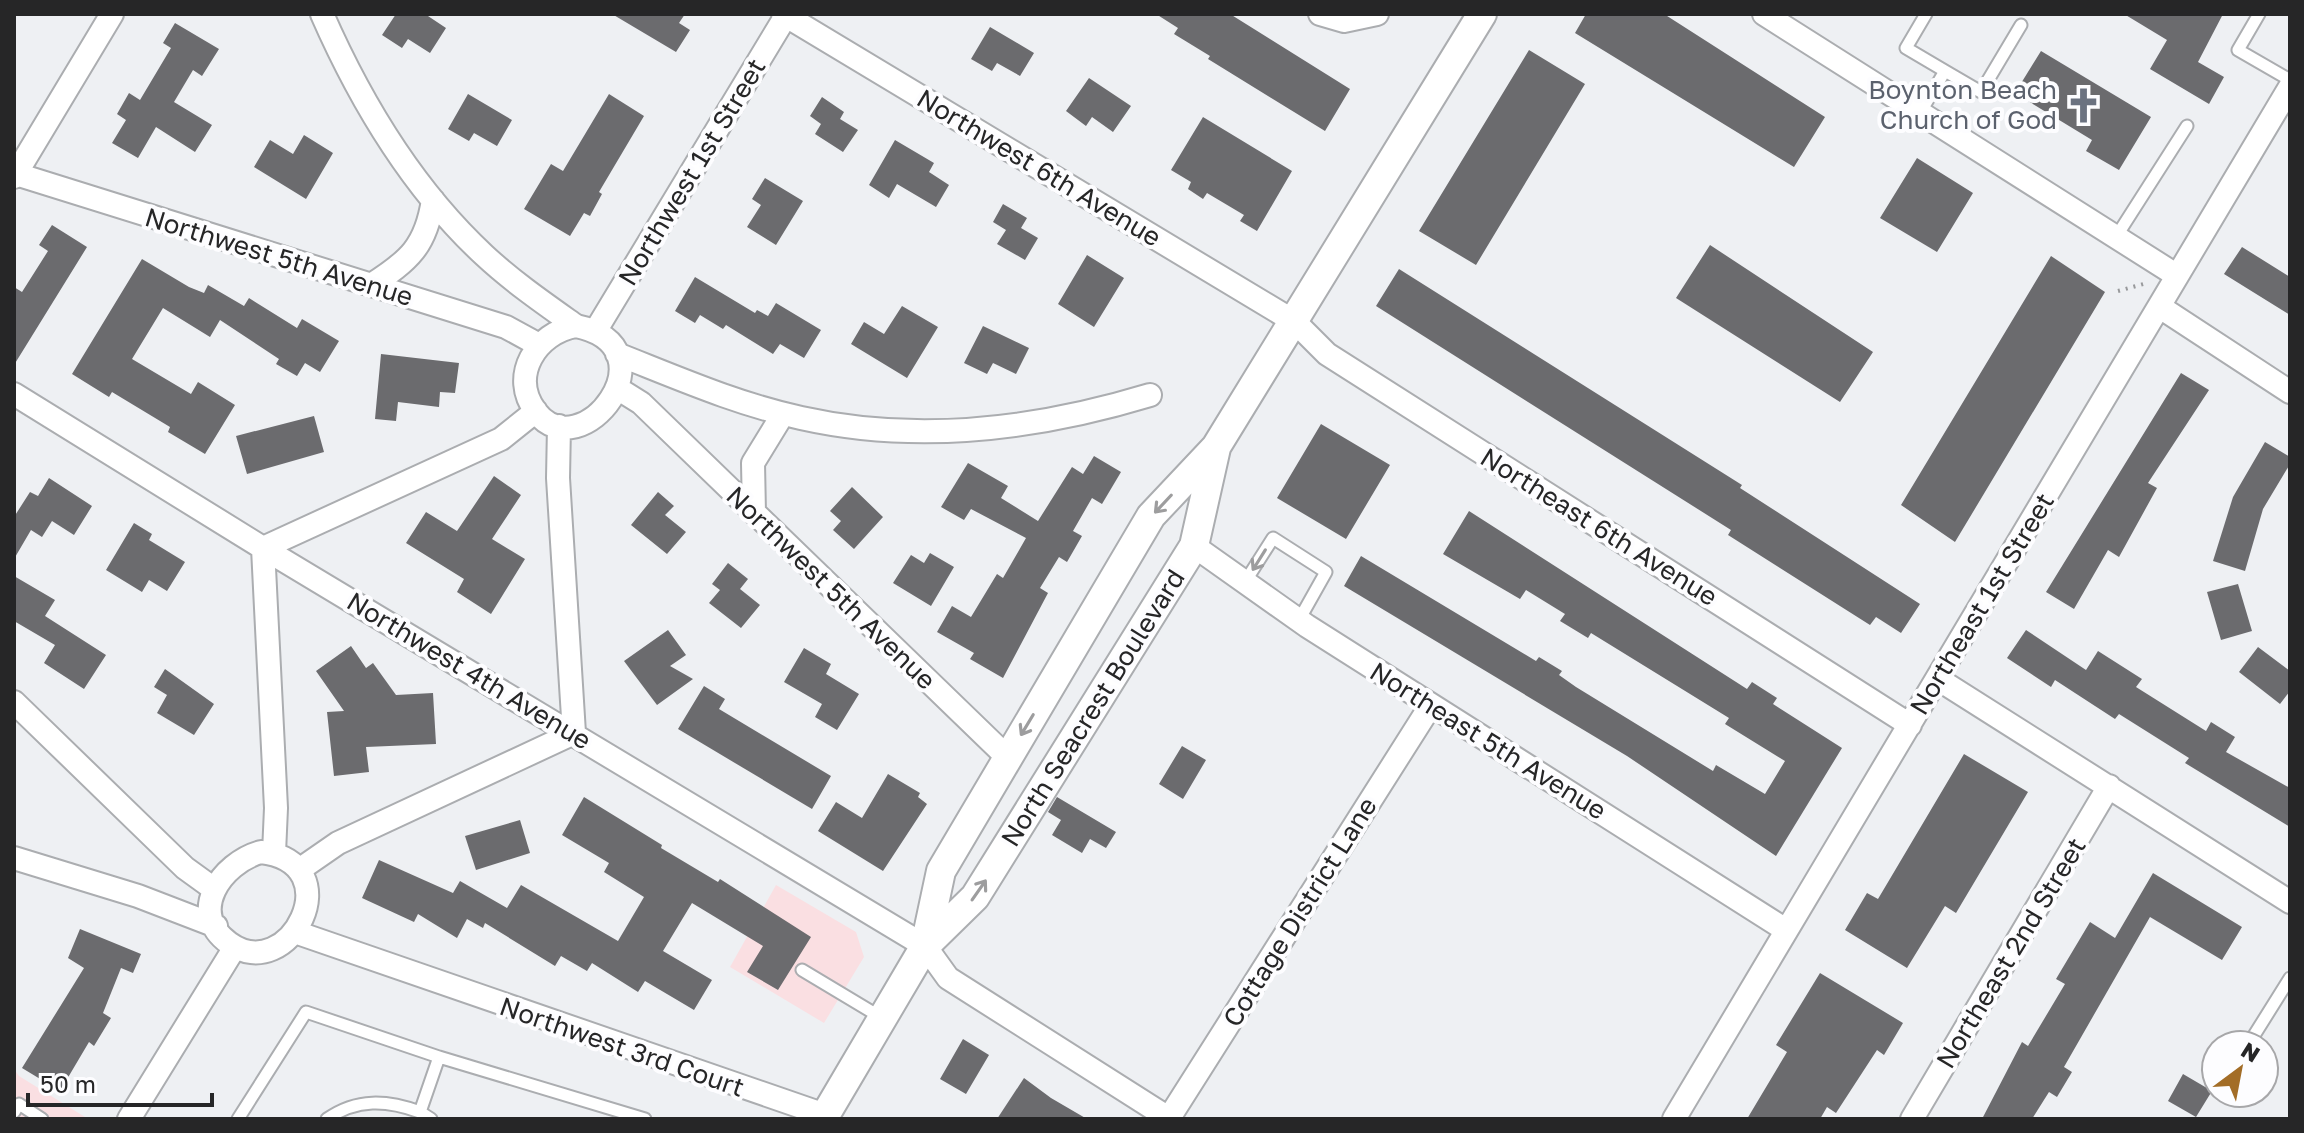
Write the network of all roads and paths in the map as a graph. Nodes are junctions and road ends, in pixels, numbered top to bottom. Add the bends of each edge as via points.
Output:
1 (112, 14) edge
2 (322, 14) edge
3 (1320, 14) edge
4 (1377, 14) edge
5 (1482, 14) edge
6 (1764, 14) edge
7 (1926, 14) edge
8 (2259, 14) edge
9 (785, 15) edge
10 (2021, 25) dead end
11 (1945, 71) junction
12 (2290, 80) edge
13 (2290, 87) edge
14 (1920, 113) junction
15 (2187, 126) dead end
16 (15, 176) edge
17 (433, 200) junction
18 (2116, 237) junction
19 (2176, 275) junction
20 (371, 285) junction
21 (2160, 307) junction
22 (1295, 322) junction
23 (586, 328) junction
24 (539, 345) junction
25 (617, 354) junction
26 (617, 388) junction
27 (2290, 392) edge
28 (14, 394) edge
29 (1150, 395) dead end
30 (536, 411) junction
31 (783, 414) junction
32 (559, 426) junction
33 (1216, 447) junction
34 (754, 513) junction
35 (1194, 546) junction
36 (263, 548) junction
37 (1245, 582) junction
38 (1299, 620) junction
39 (1938, 679) junction
40 (14, 702) edge
41 (1431, 705) junction
42 (1910, 725) junction
43 (574, 733) junction
44 (1007, 757) junction
45 (2109, 786) junction
46 (274, 853) junction
47 (14, 858) edge
48 (299, 870) junction
49 (214, 889) junction
50 (2290, 902) edge
51 (216, 926) junction
52 (1786, 930) junction
53 (295, 932) junction
54 (925, 946) junction
55 (235, 947) junction
56 (802, 970) dead end
57 (2290, 978) edge
58 (882, 1019) junction
59 (2258, 1029) edge
60 (439, 1057) junction
61 (14, 1112) edge
62 (420, 1112) junction
63 (824, 1117) edge
64 (42, 1119) edge
65 (129, 1119) edge
66 (238, 1119) edge
67 (327, 1119) edge
68 (431, 1119) edge
69 (645, 1119) edge
70 (1170, 1119) edge
71 (1674, 1119) edge
72 (1912, 1119) edge

1 - 16 street
2 - 17 street via 352,83
3 - 4 street via 1344,21
5 - 22 street, North Seacrest Boulevard
6 - 14 street
7 - 11 lane via 1906,48
8 - 12 lane via 2238,50
9 - 22 street, Northwest 6th Avenue
9 - 23 street, Northwest 1st Street
10 - 11 lane via 1981,92
11 - 14 lane
13 - 19 street, Northeast 1st Street
14 - 18 street
15 - 18 lane
16 - 20 street, Northwest 5th Avenue
17 - 20 street via 429,226 416,250
17 - 23 street via 484,255
18 - 19 street
19 - 21 street, Northeast 1st Street
20 - 24 street, Northwest 5th Avenue via 506,327
21 - 27 street
21 - 39 street, Northeast 1st Street
22 - 33 street, North Seacrest Boulevard
22 - 42 street, Northeast 6th Avenue via 1327,354
23 - 24 street via 561,329
23 - 25 street via 608,340
24 - 30 street via 525,372 528,400
25 - 26 street
25 - 31 street
26 - 32 street via 608,406 591,420
26 - 34 street, Northwest 5th Avenue via 641,403
28 - 36 street, Northwest 4th Avenue
29 - 31 street via 1041,422 947,431 848,426
30 - 32 street
30 - 36 street via 501,439
31 - 34 street via 753,463
32 - 43 street
33 - 35 street, North Seacrest Boulevard
33 -> 44 street, North Seacrest Boulevard via 1151,516
34 - 44 street, Northwest 5th Avenue
35 - 37 street, Northeast 5th Avenue
54 -> 35 street, North Seacrest Boulevard via 975,897
36 - 43 street, Northwest 4th Avenue
36 - 46 street
37 - 38 street, Northeast 5th Avenue
38 -> 37 lane via 1326,572 1273,538
38 - 41 street, Northeast 5th Avenue
39 - 42 street, Northeast 1st Street
39 - 45 street
40 - 49 street via 185,868
41 - 52 street, Northeast 5th Avenue
41 - 70 street, Cottage District Lane
42 - 52 street, Northeast 1st Street
43 - 48 street via 338,843
43 - 54 street, Northwest 4th Avenue
44 - 54 street, North Seacrest Boulevard via 941,871
45 - 50 street
45 - 72 street, Northeast 2nd Street
46 - 48 street
46 - 49 street via 241,858 225,870
47 - 51 street
48 - 53 street via 308,899
49 - 51 street
51 - 55 street
52 - 71 street, Northeast 1st Street
53 - 55 street via 266,951
53 - 63 street, Northwest 3rd Court
54 - 58 street, North Seacrest Boulevard
54 - 70 street via 948,978
55 - 65 street
56 - 58 lane
57 - 59 lane
58 - 63 street, North Seacrest Boulevard
60 - 62 lane
60 - 66 lane via 306,1012
60 - 69 lane
61 - 64 lane via 19,1104
62 - 67 lane via 394,1103 366,1102
62 - 68 lane

